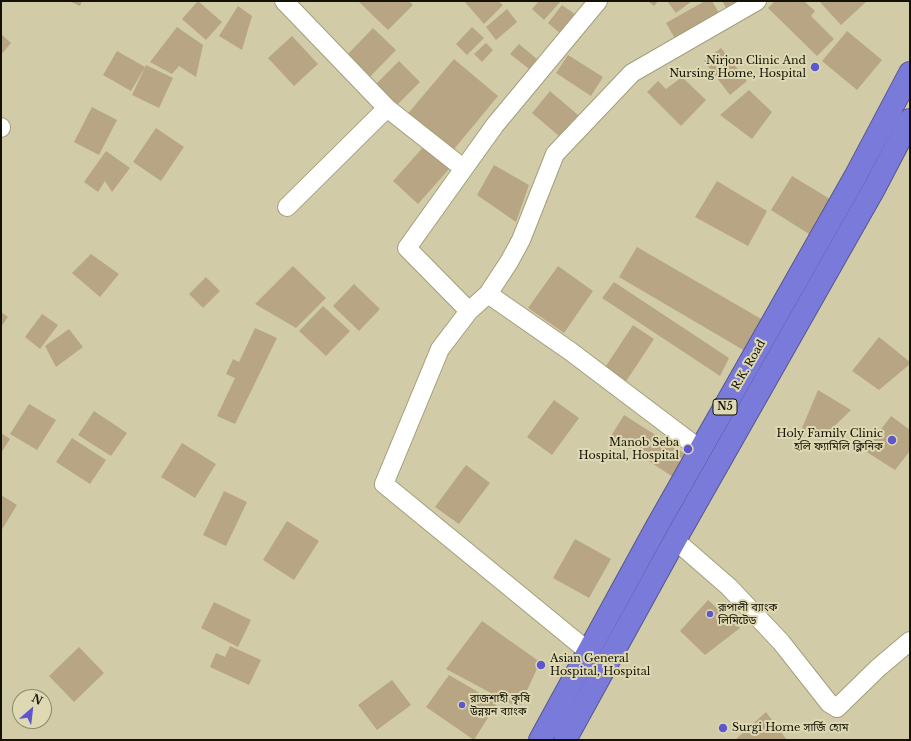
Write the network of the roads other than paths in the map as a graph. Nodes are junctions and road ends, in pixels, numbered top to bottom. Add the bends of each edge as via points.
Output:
1 (284, 1) edge
2 (598, 1) edge
3 (756, 1) edge
4 (910, 73) edge
5 (387, 108) junction
6 (910, 120) edge
7 (463, 168) junction
8 (287, 207) dead end
9 (488, 294) junction
10 (469, 311) junction
11 (701, 450) junction
12 (675, 540) junction
13 (910, 641) edge
14 (589, 652) junction
15 (540, 740) edge
16 (565, 740) edge

1 - 5 street
2 - 7 street via 495,125
3 - 9 street via 632,73 555,154 520,240
4 - 11 highway, R.K. Road / N5 via 856,177
5 - 7 street
5 - 8 street
6 - 12 highway, R.K. Road / N5 via 875,187
7 - 10 street via 407,248
9 - 10 street
9 - 11 street via 570,351
10 - 14 street via 440,350 384,484
11 - 14 highway, R.K. Road / N5
12 - 13 street via 729,587 781,642 829,703 837,708
12 - 16 highway, R.K. Road / N5
14 - 15 highway, R.K. Road / N5

